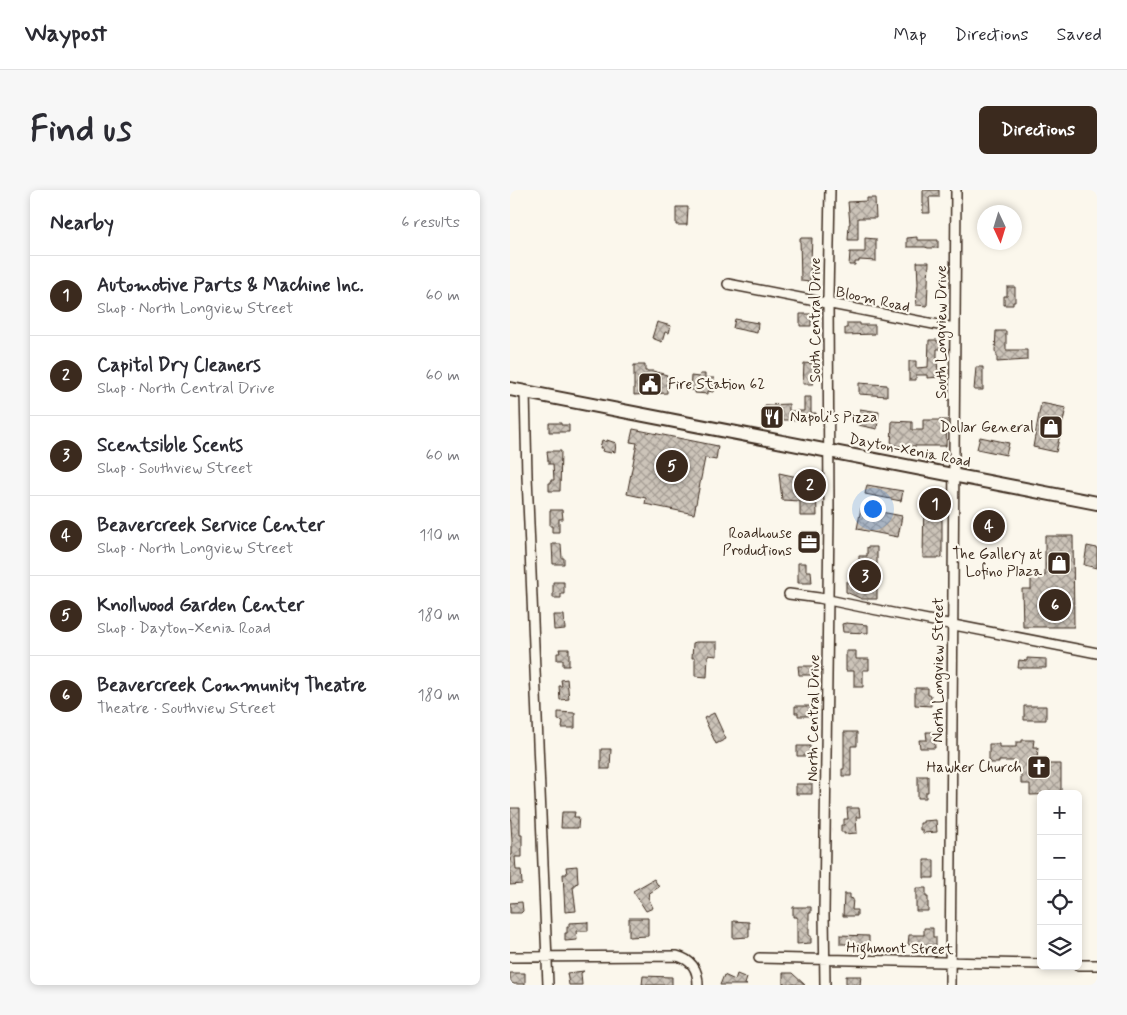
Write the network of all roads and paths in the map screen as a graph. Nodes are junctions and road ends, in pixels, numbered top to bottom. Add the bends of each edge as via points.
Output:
1 (830, 190) edge
2 (956, 190) edge
3 (728, 284) dead end
4 (828, 303) junction
5 (954, 328) junction
6 (510, 389) edge
7 (525, 392) junction
8 (828, 450) junction
9 (955, 475) junction
10 (1097, 503) edge
11 (789, 594) dead end
12 (828, 600) junction
13 (953, 624) junction
14 (1097, 653) edge
15 (510, 956) edge
16 (547, 957) junction
17 (759, 958) dead end
18 (825, 959) junction
19 (950, 962) junction
20 (1037, 964) edge
21 (1082, 965) edge
22 (1097, 965) edge
23 (548, 985) edge
24 (698, 985) edge
25 (826, 985) edge
26 (950, 985) edge

1 - 4 street, South Central Drive
2 - 5 street, South Longview Drive
3 - 4 street, Bloom Road
4 - 5 street, Bloom Road
4 - 8 street, South Central Drive
5 - 9 street, South Longview Drive
6 - 7 main road, Dayton-Xenia Road
7 - 8 main road, Dayton-Xenia Road
7 - 16 street
8 - 9 main road, Dayton-Xenia Road
8 - 12 street, North Central Drive
9 - 10 main road, Dayton-Xenia Road
9 - 13 street, North Longview Street
11 - 12 street
12 - 13 street
12 - 18 street, North Central Drive
13 - 14 street
13 - 19 street, North Longview Street
15 - 16 street
16 - 23 street
16 - 24 street via 676,956 691,963 698,975
17 - 18 street, Highmont Street
18 - 19 street, Highmont Street
18 - 25 street, North Central Drive
19 - 20 street, Highmont Street
19 - 26 street, North Longview Street
21 - 22 street

